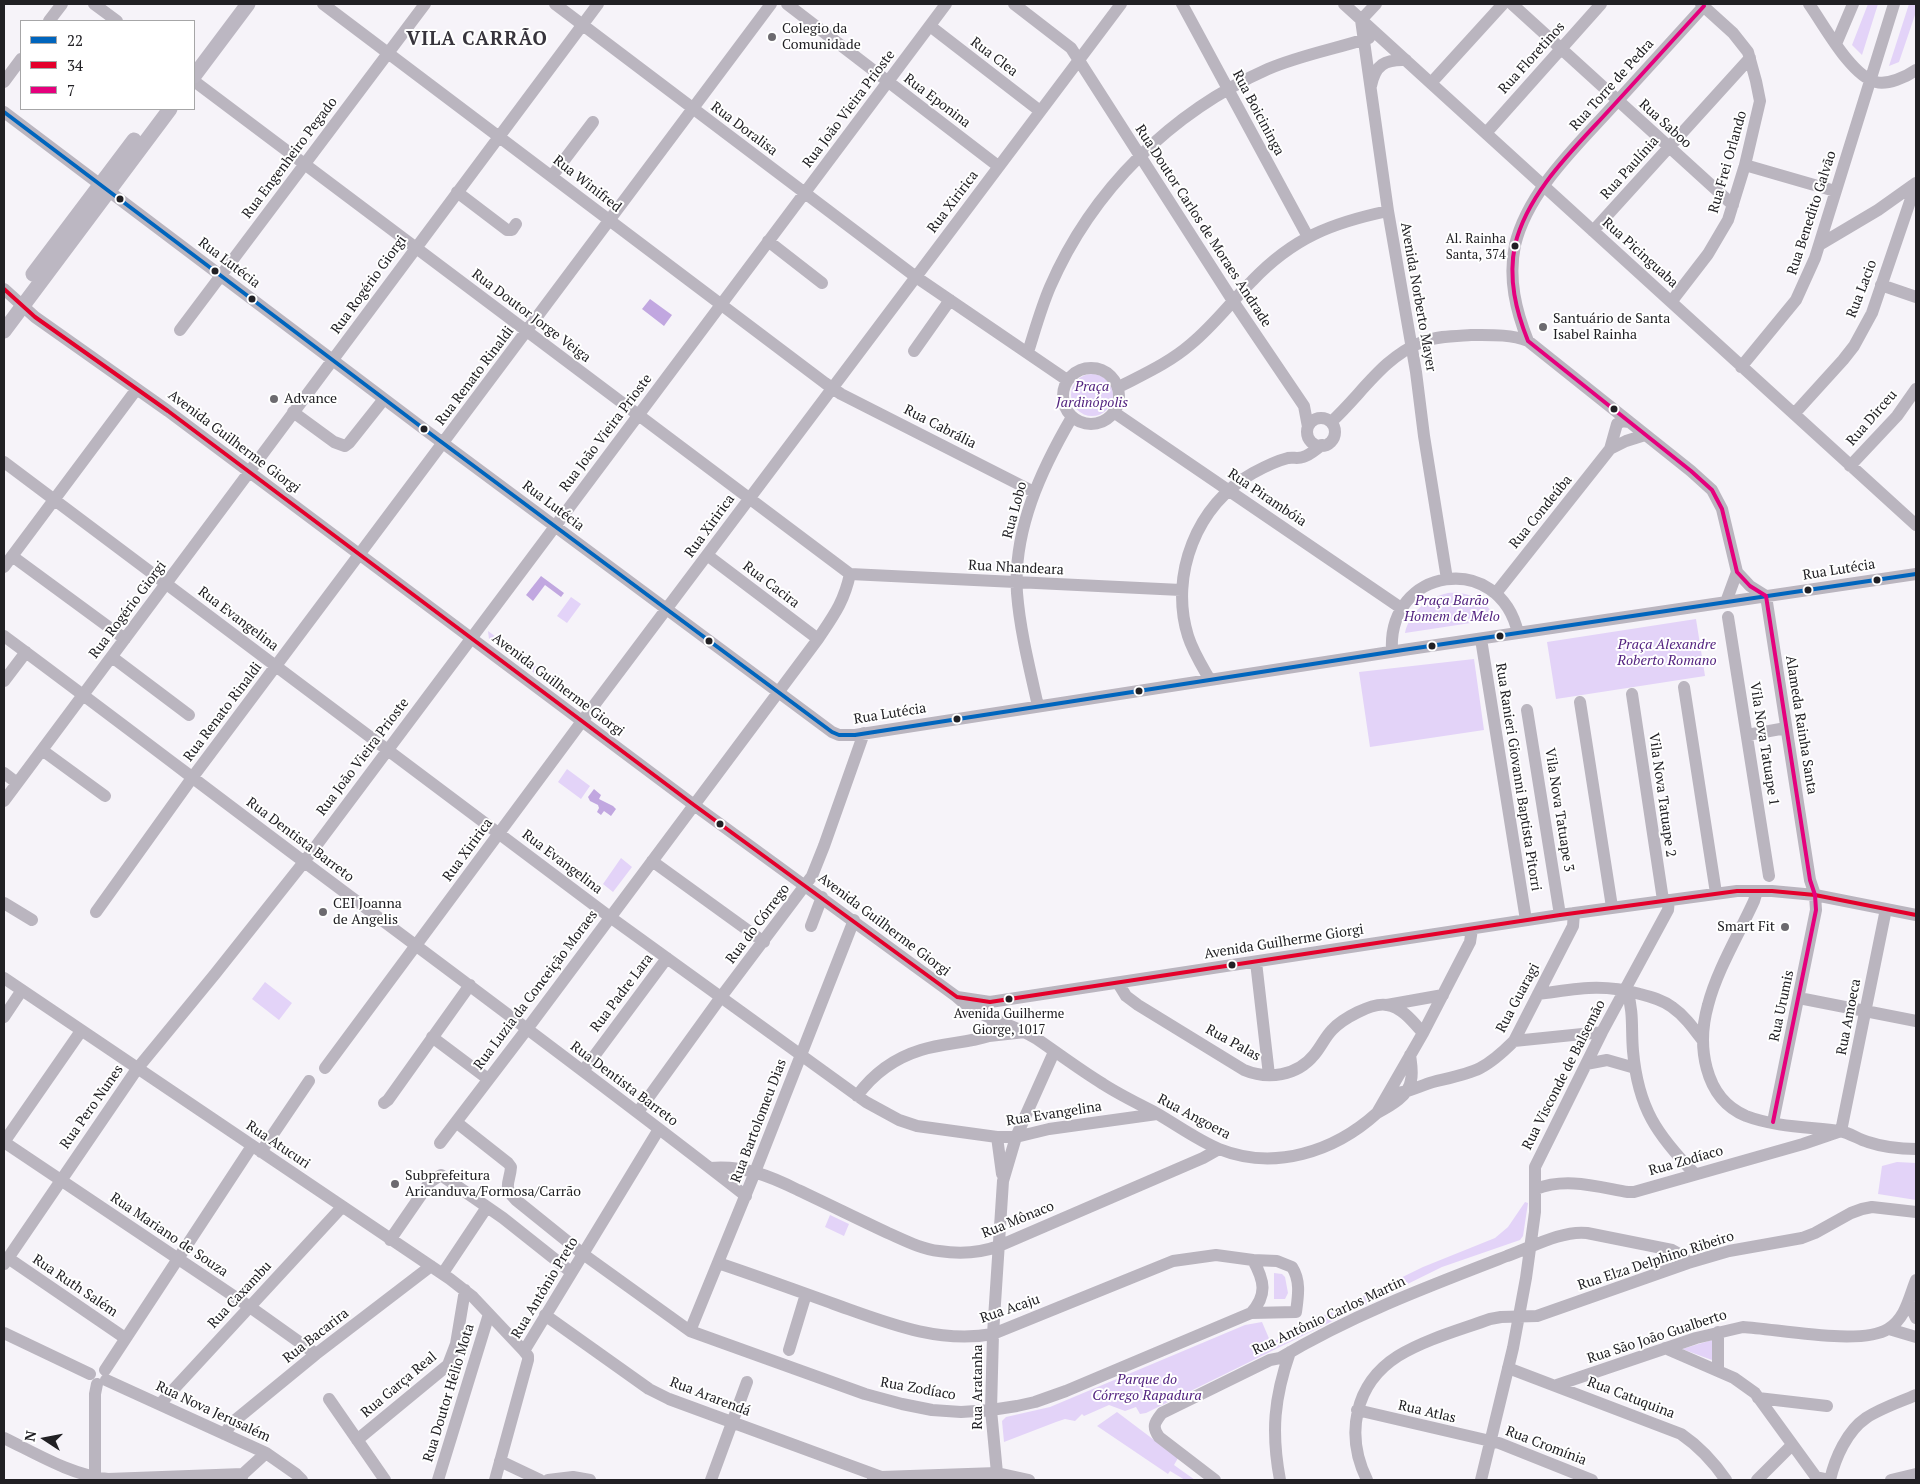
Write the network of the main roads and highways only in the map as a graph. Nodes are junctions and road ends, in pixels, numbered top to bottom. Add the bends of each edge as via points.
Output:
1 (235, 4) edge
2 (248, 4) edge
3 (195, 58) edge
4 (195, 75) edge
5 (156, 110) edge
6 (169, 110) edge
7 (105, 187) junction
8 (14, 297) edge
9 (4, 313) edge
10 (4, 330) edge

1 - 3 main road
2 - 4 main road
5 - 7 main road
6 - 7 main road
7 - 8 main road
8 - 9 main road
8 - 10 main road

